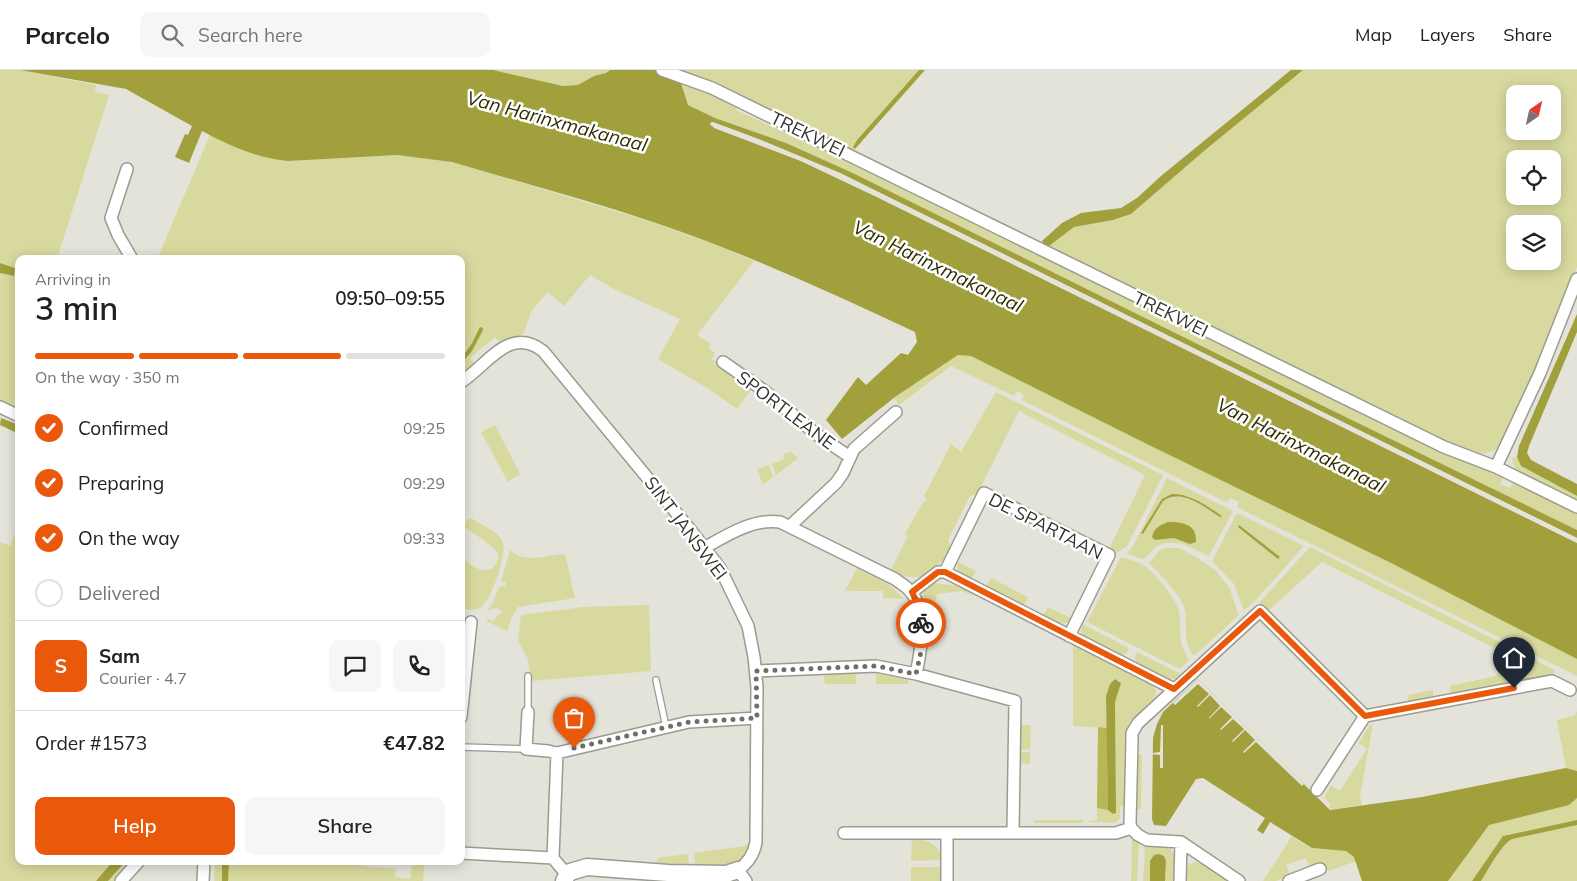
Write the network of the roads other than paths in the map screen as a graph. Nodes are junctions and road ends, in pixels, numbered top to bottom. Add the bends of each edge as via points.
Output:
1 (662, 70) edge
2 (127, 169) dead end
3 (130, 255) edge
4 (1577, 278) edge
5 (722, 362) dead end
6 (465, 379) edge
7 (0, 407) edge
8 (896, 412) dead end
9 (15, 414) edge
10 (850, 457) junction
11 (1496, 467) junction
12 (1577, 507) edge
13 (790, 526) junction
14 (704, 548) junction
15 (945, 572) junction
16 (912, 592) junction
17 (471, 622) dead end
18 (1069, 636) junction
19 (756, 671) junction
20 (916, 674) junction
21 (528, 676) dead end
22 (465, 679) edge
23 (656, 680) dead end
24 (1174, 689) junction
25 (1570, 690) dead end
26 (528, 712) joint
27 (1365, 716) junction
28 (757, 718) junction
29 (666, 727) junction
30 (465, 747) edge
31 (526, 749) junction
32 (557, 753) junction
33 (1317, 790) dead end
34 (1132, 828) junction
35 (1012, 832) junction
36 (844, 833) dead end
37 (947, 834) junction
38 (1181, 842) junction
39 (465, 853) edge
40 (553, 858) junction
41 (135, 865) edge
42 (204, 865) edge
43 (1320, 869) dead end
44 (742, 876) edge
45 (565, 878) edge
46 (120, 881) edge
47 (203, 881) edge
48 (947, 881) edge
49 (1180, 881) edge
50 (1239, 881) edge
51 (1289, 881) edge

1 - 11 street, TREKWEI via 712,88 1444,447
2 - 3 street via 111,218
4 - 11 street via 1540,373
5 - 10 street, SPORTLEANE
6 - 14 street, SINT JANSWEI via 510,344 531,343 543,351
7 - 9 street
8 - 10 street, SPORTLEANE via 861,442
10 - 13 street, SPORTLEANE via 836,483
11 - 12 street, TREKWEI
13 - 14 street via 774,521 756,524
13 - 16 street via 895,579
14 - 19 street, SINT JANSWEI via 720,568 748,626
15 - 16 street via 938,572
15 - 18 street
15 - 18 street, DE SPARTAAN via 984,493 1109,555
16 - 20 street via 921,620 922,647
17 - 22 street
18 - 24 street
19 - 20 street via 876,666
19 - 28 street, SINT JANSWEI
20 - 35 street via 1014,701
21 - 26 lane
23 - 29 lane
24 - 27 street via 1260,611
24 - 34 street via 1138,723 1132,733
25 - 27 street via 1552,681
26 - 31 street
27 - 33 street
28 - 29 street via 689,722
28 - 44 street, SINT JANSWEI via 756,842
29 - 32 street
30 - 31 lane
31 - 32 street
32 - 40 street
34 - 35 street via 1116,833
34 - 38 street via 1147,840
35 - 37 street
36 - 37 street
37 - 48 street
38 - 49 street
38 - 50 street
39 - 40 street
40 - 45 street, SINT JANSWEI
41 - 46 street
42 - 47 street
43 - 51 street
44 - 45 street, SINT JANSWEI via 587,867

